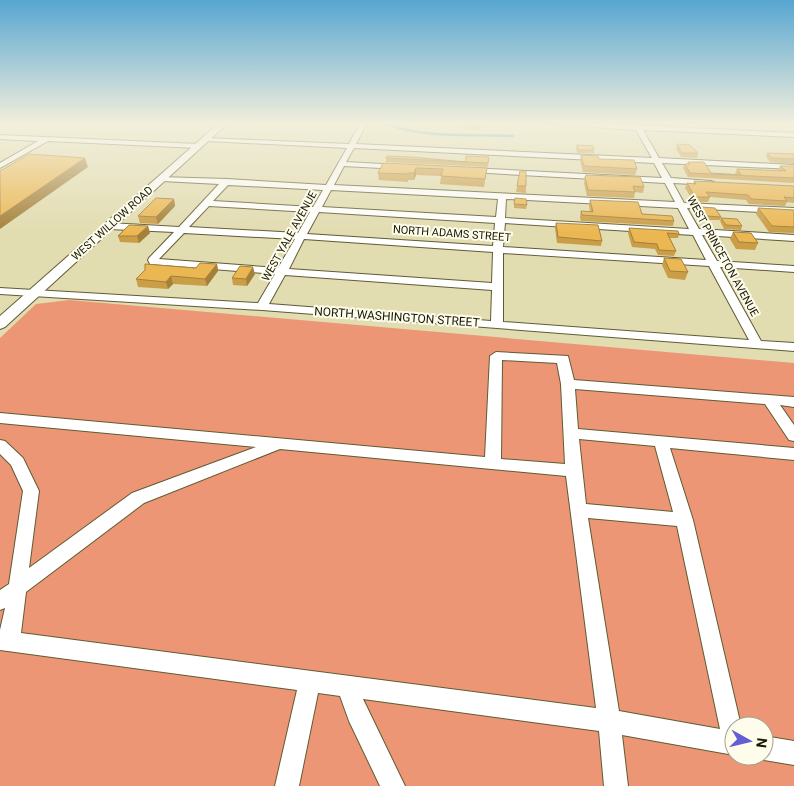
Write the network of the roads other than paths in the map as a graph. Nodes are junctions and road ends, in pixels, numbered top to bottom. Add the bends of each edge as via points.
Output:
1 (183, 160) edge
2 (344, 160) edge
3 (650, 160) edge
4 (657, 160) junction
5 (341, 164) junction
6 (412, 167) edge
7 (794, 167) edge
8 (460, 170) edge
9 (162, 179) junction
10 (227, 181) junction
11 (668, 181) junction
12 (725, 184) edge
13 (329, 187) junction
14 (502, 196) junction
15 (206, 204) junction
16 (682, 206) junction
17 (316, 210) junction
18 (794, 211) edge
19 (500, 220) junction
20 (109, 226) junction
21 (182, 230) junction
22 (696, 232) junction
23 (301, 236) junction
24 (794, 238) edge
25 (498, 249) junction
26 (712, 264) junction
27 (794, 269) edge
28 (282, 271) junction
29 (498, 287) junction
30 (0, 291) edge
31 (33, 294) junction
32 (262, 307) junction
33 (0, 324) edge
34 (497, 324) junction
35 (757, 344) junction
36 (794, 347) edge
37 (568, 384) junction
38 (769, 400) junction
39 (794, 402) edge
40 (0, 418) edge
41 (571, 433) junction
42 (794, 436) edge
43 (661, 442) junction
44 (279, 444) junction
45 (0, 445) edge
46 (794, 454) edge
47 (493, 464) junction
48 (573, 471) junction
49 (579, 510) junction
50 (684, 520) junction
51 (17, 588) junction
52 (0, 601) edge
53 (5, 640) edge
54 (310, 681) junction
55 (348, 686) junction
56 (728, 716) edge
57 (609, 721) junction
58 (724, 741) edge
59 (774, 750) edge
60 (794, 753) edge
61 (287, 786) edge
62 (393, 786) edge
63 (616, 786) edge

1 - 9 main road, WEST WILLOW ROAD
2 - 5 street, WEST YALE AVENUE
3 - 4 street
4 - 7 street
4 - 11 street, WEST PRINCETON AVENUE
5 - 6 street
5 - 13 street, WEST YALE AVENUE
8 - 11 street
9 - 10 street
9 - 20 main road, WEST WILLOW ROAD
10 - 13 street
10 - 15 street
11 - 12 street
11 - 16 street, WEST PRINCETON AVENUE
13 - 14 street
13 - 17 street, WEST YALE AVENUE
14 - 16 street
14 - 19 street
15 - 17 street
15 - 21 street
16 - 18 street
16 - 22 street, WEST PRINCETON AVENUE
17 - 19 street
17 - 23 street, WEST YALE AVENUE
19 - 22 street
19 - 25 street
20 - 21 street, NORTH ADAMS STREET
20 - 31 main road, WEST WILLOW ROAD
21 - 23 street, NORTH ADAMS STREET
21 - 28 street via 154,262
22 - 24 street
22 - 26 street, WEST PRINCETON AVENUE
23 - 25 street, NORTH ADAMS STREET
23 - 28 street, WEST YALE AVENUE
25 - 26 street, NORTH ADAMS STREET
25 - 29 street
26 - 27 street, NORTH ADAMS STREET
26 - 35 street, WEST PRINCETON AVENUE
28 - 29 street
28 - 32 street, WEST YALE AVENUE
29 - 34 street
30 - 31 street, NORTH WASHINGTON STREET
31 - 32 street, NORTH WASHINGTON STREET
31 - 33 main road, WEST WILLOW ROAD
32 - 34 street, NORTH WASHINGTON STREET
34 - 35 street, NORTH WASHINGTON STREET
35 - 36 street, NORTH WASHINGTON STREET
37 - 38 street
37 - 41 street
37 - 47 street via 563,359 496,356
38 - 39 street
38 - 42 street
40 - 44 street
41 - 43 street
41 - 48 street
43 - 46 street
43 - 50 street
44 - 47 street
44 - 51 street via 138,498
45 - 51 street via 17,462 31,491
47 - 48 street
48 - 49 street
49 - 50 street
49 - 57 street
50 - 56 street
51 - 52 street
51 - 53 street
53 - 54 street
54 - 55 street
54 - 61 street
55 - 57 street
55 - 62 street via 357,713
57 - 58 street
57 - 63 street
59 - 60 street

